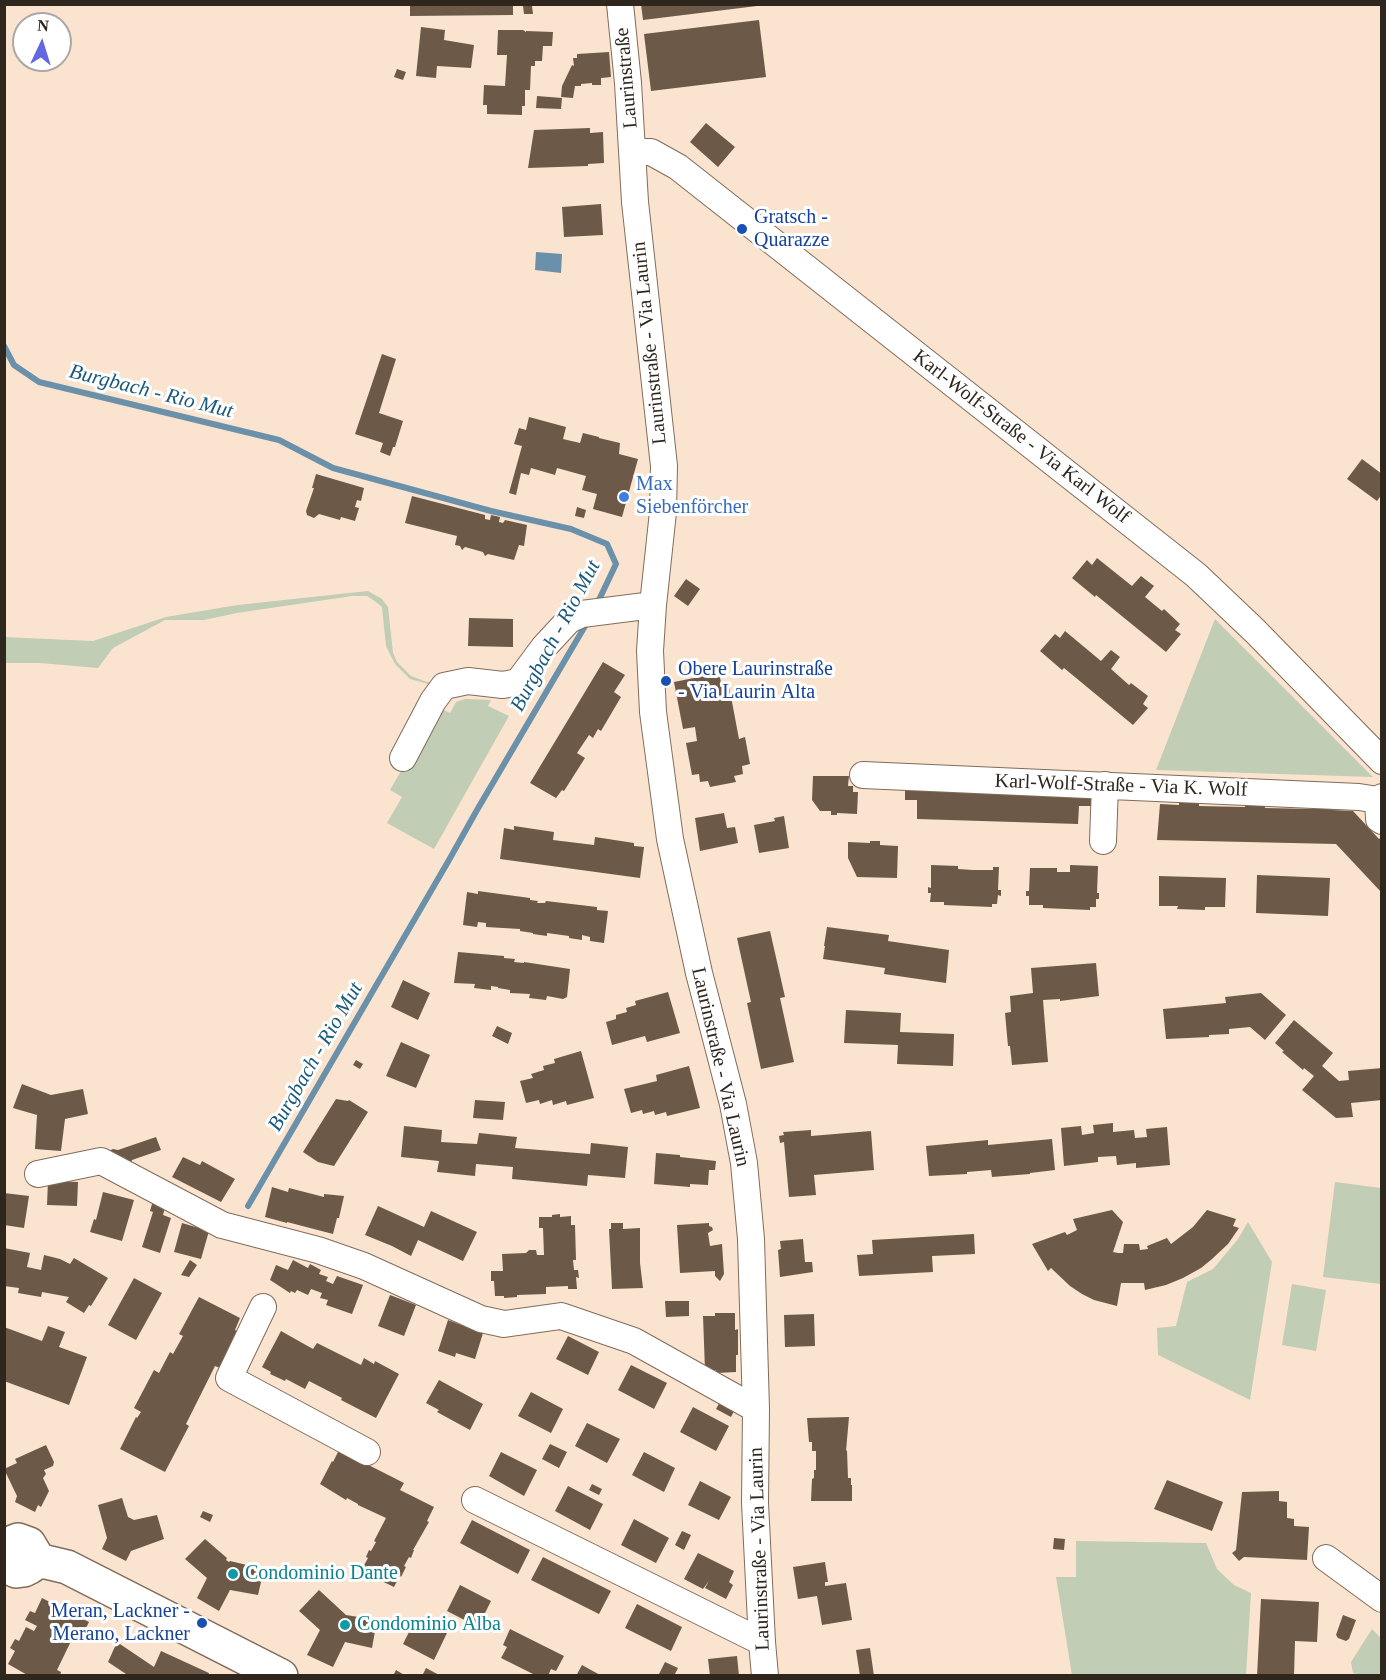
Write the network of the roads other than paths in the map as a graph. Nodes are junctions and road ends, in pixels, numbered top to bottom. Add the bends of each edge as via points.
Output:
1 (620, 4) edge
2 (633, 152) junction
3 (653, 605) junction
4 (403, 758) dead end
5 (1382, 761) edge
6 (863, 775) dead end
7 (1105, 785) junction
8 (1380, 806) edge
9 (1103, 841) dead end
10 (38, 1174) dead end
11 (263, 1307) dead end
12 (756, 1409) junction
13 (367, 1452) dead end
14 (475, 1500) dead end
15 (10, 1553) edge
16 (1326, 1558) dead end
17 (1382, 1599) edge
18 (762, 1642) junction
19 (281, 1676) edge
20 (765, 1676) edge

1 - 2 street, Laurinstraße
2 - 3 street, Laurinstraße - Via Laurin via 664,466
2 - 5 street, Karl-Wolf-Straße - Via Karl Wolf via 651,152 678,167 1196,575
3 - 4 street via 593,612 568,620 518,682 503,685 468,681 444,686
3 - 12 street, Laurinstraße - Via Laurin via 653,712 670,839 744,1163 751,1239
6 - 7 street, Karl-Wolf-Straße - Via K. Wolf
7 - 8 street, Karl-Wolf-Straße - Via K. Wolf via 1359,796
7 - 9 street
10 - 12 street via 101,1161 222,1225 364,1266 481,1319 504,1323 561,1316 634,1341
11 - 13 street via 229,1378
12 - 18 street, Laurinstraße - Via Laurin via 755,1503
14 - 18 street
15 - 19 main road via 67,1567
16 - 17 street
18 - 20 street, Laurinstraße - Via Laurin

